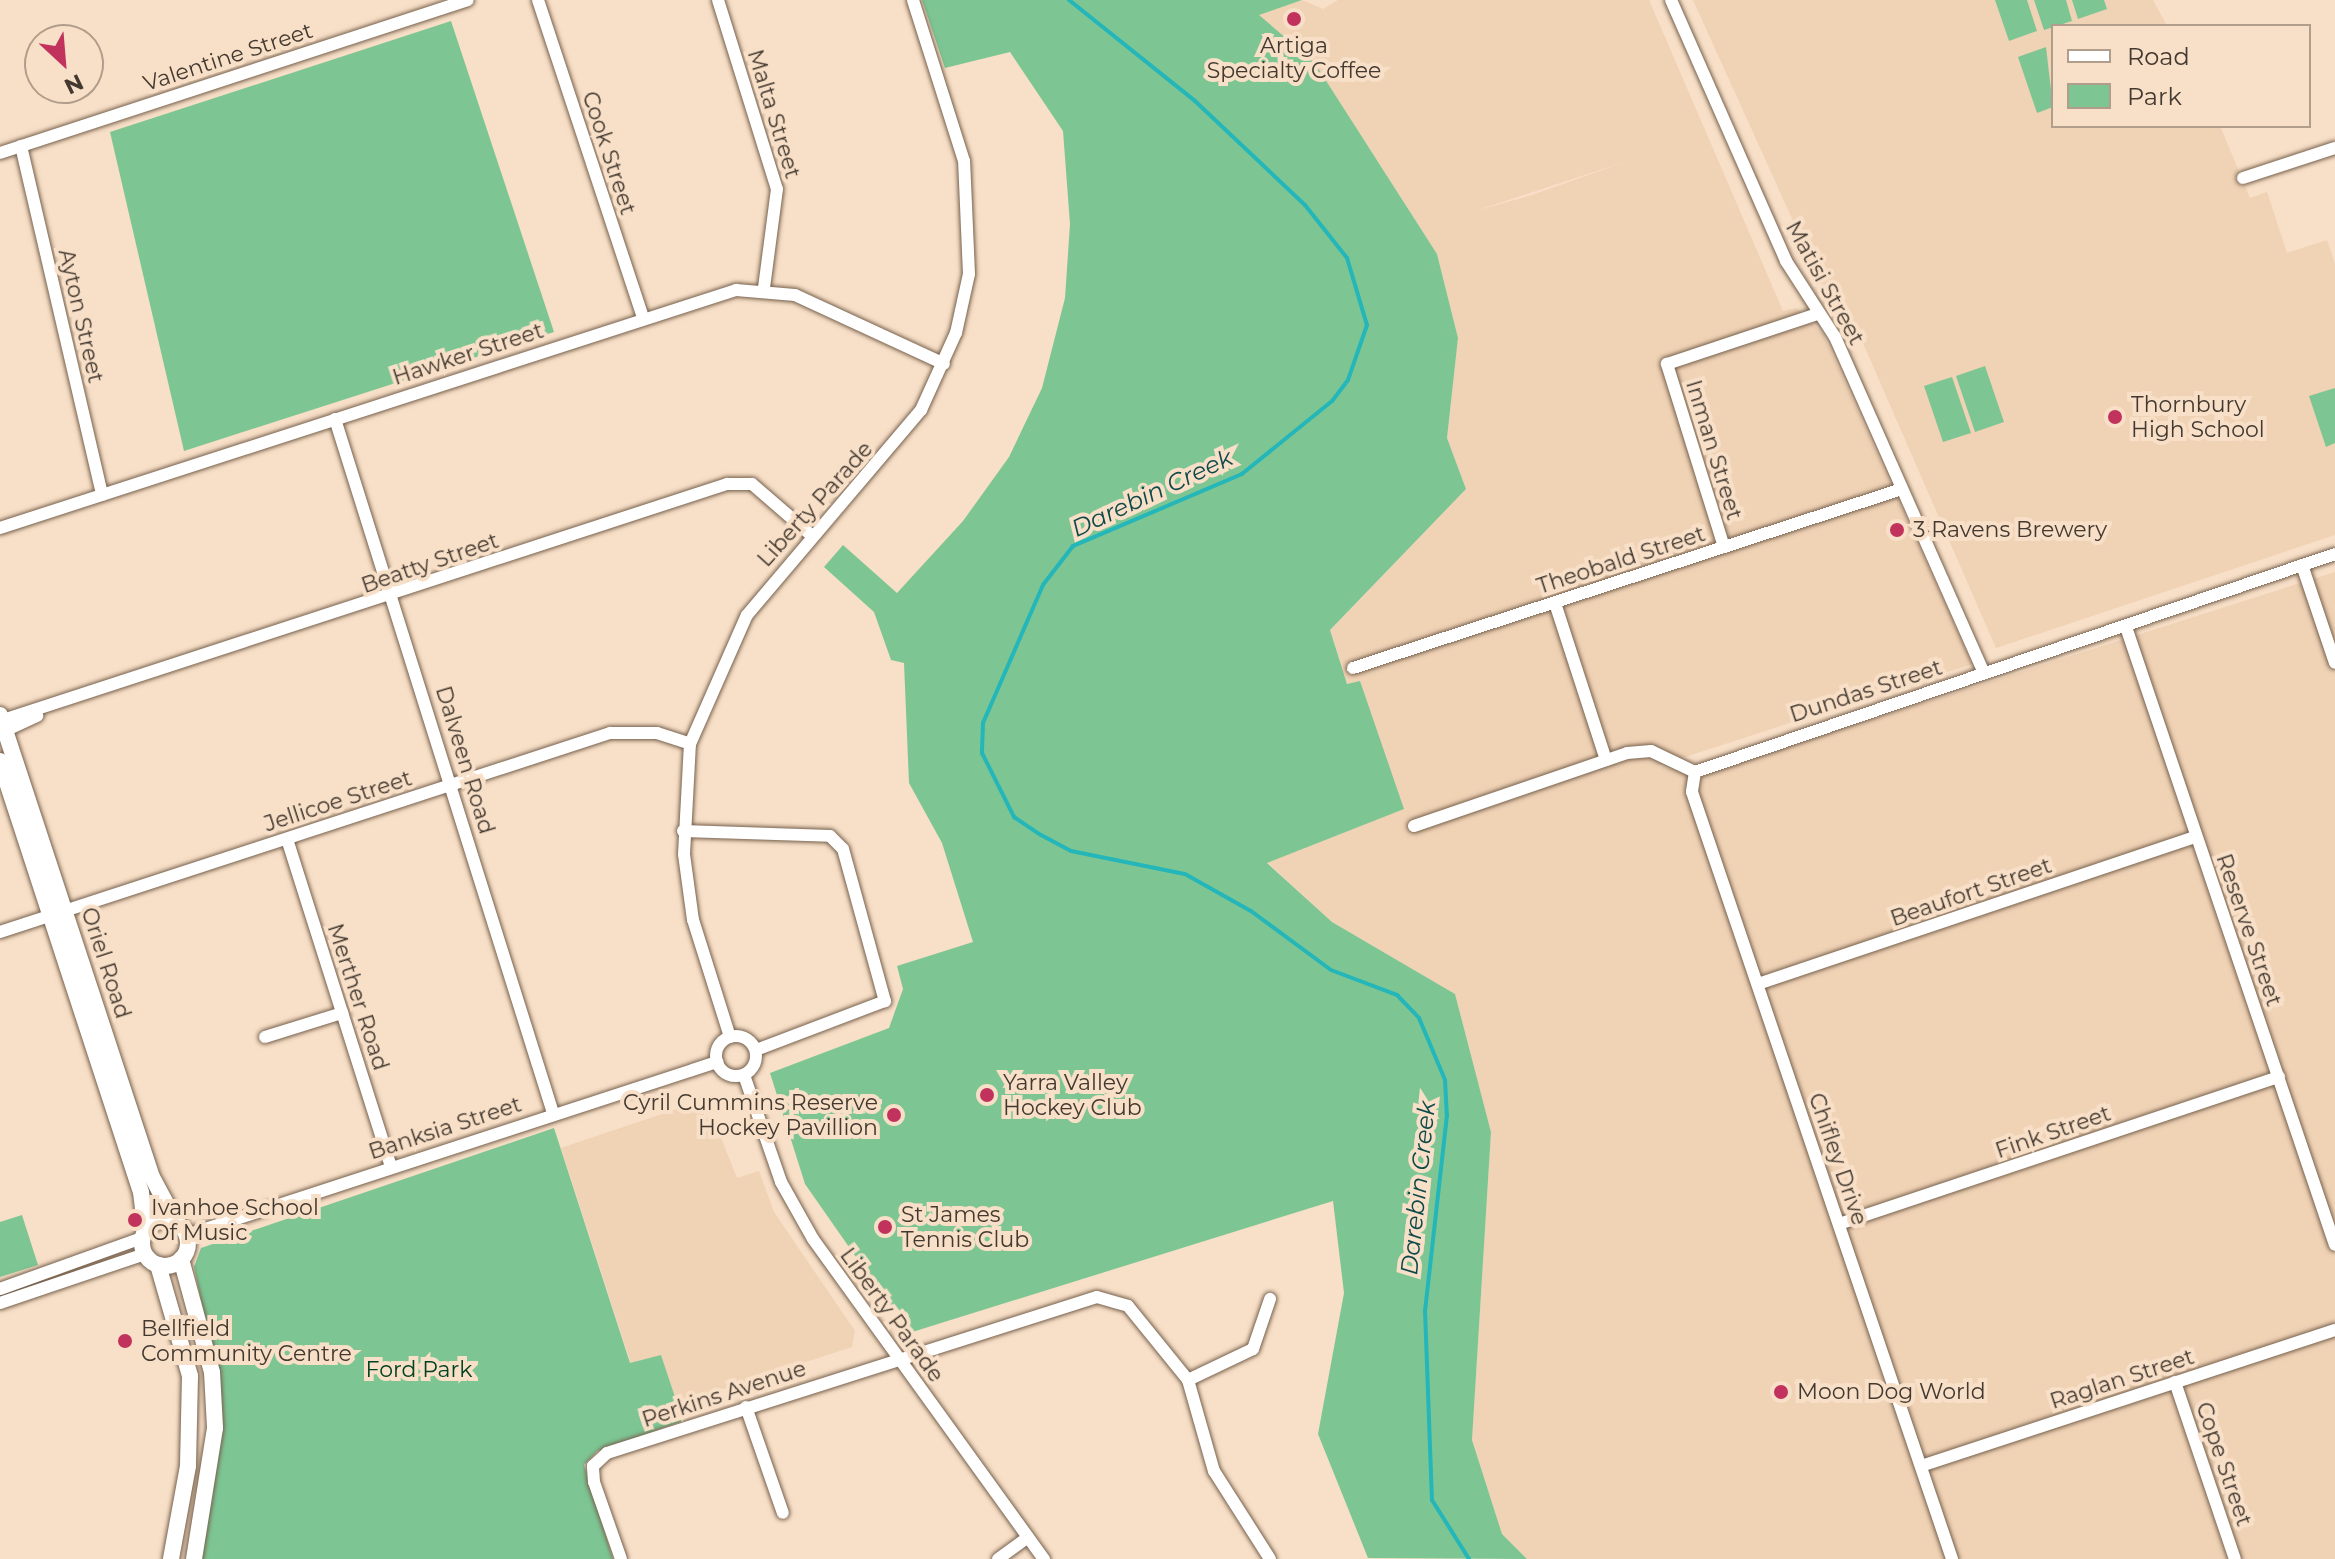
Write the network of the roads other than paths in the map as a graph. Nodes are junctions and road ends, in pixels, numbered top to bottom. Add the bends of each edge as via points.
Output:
1 (468, 0) edge
2 (538, 0) edge
3 (718, 0) edge
4 (913, 0) edge
5 (1671, 0) edge
6 (448, 3) edge
7 (21, 146) junction
8 (2335, 148) edge
9 (0, 153) edge
10 (2243, 178) dead end
11 (764, 288) junction
12 (1817, 314) junction
13 (643, 318) junction
14 (944, 364) junction
15 (335, 419) junction
16 (1902, 489) junction
17 (102, 495) junction
18 (0, 528) edge
19 (811, 535) junction
20 (1724, 547) junction
21 (2335, 554) edge
22 (2302, 565) junction
23 (393, 596) junction
24 (1555, 603) junction
25 (2126, 627) junction
26 (2335, 663) edge
27 (1353, 668) dead end
28 (1984, 673) junction
29 (1, 724) edge
30 (690, 744) junction
31 (1606, 760) junction
32 (0, 761) edge
33 (1695, 772) junction
34 (452, 785) junction
35 (1414, 826) dead end
36 (683, 831) junction
37 (2196, 837) junction
38 (287, 839) junction
39 (66, 909) junction
40 (49, 915) junction
41 (0, 932) edge
42 (1758, 984) junction
43 (342, 1013) junction
44 (265, 1037) dead end
45 (730, 1037) junction
46 (756, 1050) junction
47 (717, 1062) junction
48 (744, 1075) junction
49 (2279, 1077) junction
50 (553, 1113) junction
51 (391, 1166) junction
52 (1839, 1224) junction
53 (182, 1229) junction
54 (2335, 1245) edge
55 (147, 1247) junction
56 (181, 1259) junction
57 (15, 1283) junction
58 (0, 1289) edge
59 (20, 1297) junction
60 (1270, 1299) dead end
61 (0, 1303) edge
62 (2335, 1330) edge
63 (901, 1360) junction
64 (1188, 1380) junction
65 (2175, 1382) junction
66 (746, 1407) junction
67 (1921, 1466) junction
68 (783, 1513) dead end
69 (1028, 1537) junction
70 (171, 1559) edge
71 (194, 1559) edge
72 (621, 1559) edge
73 (998, 1559) edge
74 (1044, 1559) edge
75 (1270, 1559) edge
76 (1952, 1559) edge
77 (2235, 1559) edge

1 - 6 street, Valentine Street
2 - 13 street, Cook Street
3 - 11 street, Malta Street via 777,189
4 - 14 street, Liberty Parade via 968,189 969,274
5 - 12 street, Matisi Street via 1773,234
6 - 7 street, Valentine Street
7 - 9 street, Valentine Street
7 - 17 street, Ayton Street
8 - 10 street
11 - 13 street, Hawker Street
11 - 14 street, Hawker Street via 795,295
12 - 16 street, Matisi Street via 1835,337
12 - 20 street, Inman Street via 1667,364
13 - 15 street, Hawker Street
14 - 19 street, Liberty Parade via 896,443
15 - 17 street, Hawker Street
15 - 23 street, Dalveen Road
16 - 20 street, Theobald Street
16 - 28 street, Matisi Street
17 - 18 street, Hawker Street
19 - 23 street, Beatty Street via 744,482
19 - 30 street, Liberty Parade via 732,641
20 - 24 street, Theobald Street
21 - 22 street, Dundas Street
22 - 25 street, Dundas Street
22 - 26 street
23 - 29 street, Beatty Street
23 - 34 street, Dalveen Road
24 - 27 street, Theobald Street
24 - 31 street
25 - 28 street, Dundas Street
25 - 37 street, Reserve Street
28 - 33 street, Dundas Street
29 - 39 main road, Oriel Road
30 - 34 street, Jellicoe Street via 639,731 610,733
30 - 36 street, Liberty Parade
31 - 33 street via 1651,751
31 - 35 street
32 - 40 main road, Oriel Road
33 - 42 street, Chifley Drive via 1692,792
34 - 38 street, Jellicoe Street
34 - 50 street, Dalveen Road
36 - 45 street, Liberty Parade via 693,920
36 - 46 street via 830,836 843,849 886,984 885,1001 876,1010
37 - 42 street, Beaufort Street
37 - 49 street, Reserve Street
38 - 39 street, Jellicoe Street
38 - 43 street, Merther Road
39 - 40 street, Jellicoe Street
39 - 53 main road, Oriel Road via 152,1177
40 - 41 street, Jellicoe Street
40 - 55 main road, Oriel Road via 141,1192
42 - 52 street, Chifley Drive
43 - 44 street
43 - 51 street, Merther Road
45 - 46 street via 744,1037
45 - 47 street
46 - 48 street
47 - 48 street via 725,1073
47 - 50 street, Banksia Street
48 - 63 street, Liberty Parade via 795,1209
49 - 52 street, Fink Street
49 - 54 street, Reserve Street
50 - 51 street, Banksia Street
51 - 53 street, Banksia Street
52 - 67 street, Chifley Drive
53 - 55 main road via 159,1220
53 - 56 main road
55 - 56 main road
55 - 57 street
55 - 59 street
55 - 70 main road, Oriel Road via 190,1376 188,1466
56 - 71 main road via 212,1372 215,1428
57 - 58 street
57 - 59 street
59 - 61 street
60 - 64 street via 1253,1349
62 - 65 street, Raglan Street
63 - 64 street, Perkins Avenue via 1097,1297 1128,1306
63 - 66 street, Perkins Avenue
63 - 69 street, Liberty Parade
64 - 75 street via 1214,1471
65 - 67 street, Raglan Street
65 - 77 street, Cope Street
66 - 68 street
66 - 72 street, Perkins Avenue via 607,1453 593,1466
67 - 76 street, Chifley Drive
69 - 73 street
69 - 74 street, Liberty Parade

